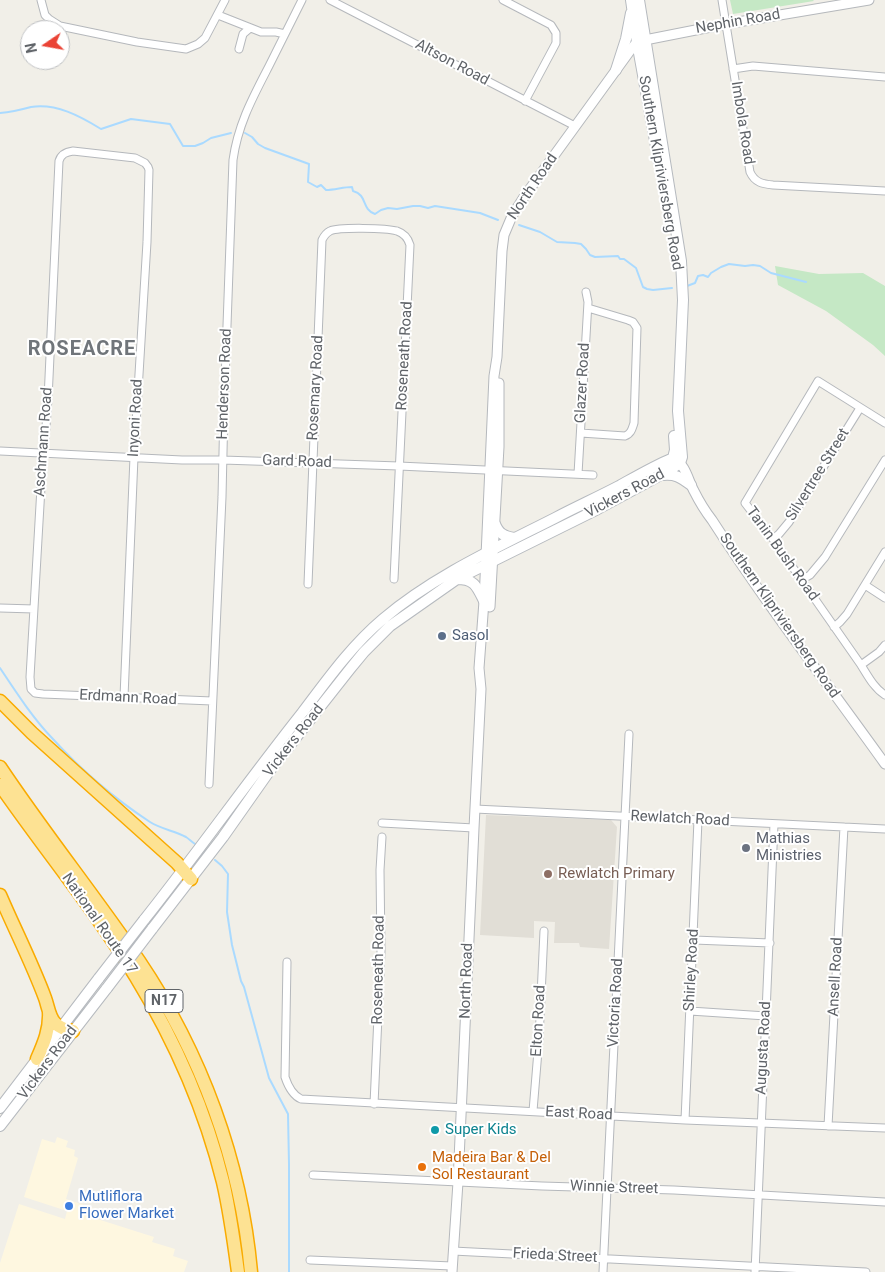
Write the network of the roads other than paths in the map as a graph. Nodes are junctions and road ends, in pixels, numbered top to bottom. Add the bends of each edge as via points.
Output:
1 (41, 0) edge
2 (226, 0) edge
3 (302, 0) edge
4 (330, 0) edge
5 (503, 0) edge
6 (631, 0) edge
7 (639, 0) edge
8 (722, 0) edge
9 (869, 0) edge
10 (822, 4) edge
11 (218, 15) junction
12 (726, 24) junction
13 (250, 28) junction
14 (285, 34) junction
15 (641, 41) junction
16 (239, 49) dead end
17 (616, 70) junction
18 (733, 70) junction
19 (885, 77) edge
20 (525, 101) junction
21 (574, 126) junction
22 (58, 181) joint
23 (885, 191) edge
24 (321, 252) joint
25 (586, 292) dead end
26 (588, 308) junction
27 (860, 408) junction
28 (885, 423) edge
29 (581, 434) junction
30 (0, 451) edge
31 (43, 453) junction
32 (134, 457) junction
33 (223, 460) junction
34 (677, 460) junction
35 (885, 460) edge
36 (313, 463) junction
37 (400, 466) junction
38 (493, 470) junction
39 (578, 474) junction
40 (593, 475) dead end
41 (662, 475) junction
42 (691, 485) junction
43 (495, 524) junction
44 (514, 538) junction
45 (773, 538) junction
46 (490, 550) junction
47 (885, 552) edge
48 (490, 563) junction
49 (394, 579) dead end
50 (457, 579) junction
51 (801, 580) junction
52 (308, 584) dead end
53 (865, 585) junction
54 (885, 598) edge
55 (484, 601) junction
56 (0, 608) edge
57 (34, 609) junction
58 (834, 627) junction
59 (885, 645) edge
60 (861, 665) junction
61 (481, 689) junction
62 (43, 694) joint
63 (885, 695) edge
64 (124, 697) junction
65 (0, 701) edge
66 (212, 701) junction
67 (629, 734) dead end
68 (885, 764) edge
69 (0, 767) edge
70 (209, 784) dead end
71 (0, 785) edge
72 (475, 809) junction
73 (626, 816) junction
74 (698, 820) junction
75 (382, 823) dead end
76 (774, 824) junction
77 (844, 827) junction
78 (474, 828) junction
79 (885, 829) edge
80 (382, 837) dead end
81 (187, 875) junction
82 (0, 895) edge
83 (544, 931) dead end
84 (694, 940) junction
85 (770, 943) junction
86 (287, 962) dead end
87 (49, 1011) junction
88 (690, 1011) junction
89 (766, 1016) junction
90 (67, 1029) junction
91 (37, 1060) junction
92 (374, 1104) junction
93 (0, 1108) edge
94 (462, 1108) junction
95 (533, 1112) junction
96 (611, 1116) junction
97 (685, 1120) junction
98 (761, 1123) junction
99 (0, 1126) edge
100 (828, 1126) junction
101 (885, 1128) edge
102 (313, 1175) dead end
103 (458, 1182) junction
104 (607, 1188) junction
105 (757, 1195) junction
106 (885, 1202) edge
107 (453, 1251) junction
108 (604, 1259) junction
109 (310, 1260) dead end
110 (452, 1269) edge
111 (755, 1269) edge
112 (238, 1272) edge
113 (251, 1272) edge
114 (603, 1272) edge
115 (866, 1272) edge

1 - 11 street via 46,15 60,26 177,49 198,44 208,34
2 - 11 street
3 - 14 street, Henderson Road
4 - 20 street, Altson Road
5 - 20 street via 551,25 556,33 556,43
6 - 15 main road, Southern Klipriviersberg Road
6 - 17 main road via 628,28
7 - 15 main road, Southern Klipriviersberg Road
8 - 12 street, Imbola Road
9 - 10 street, Nephin Road
10 - 12 street, Nephin Road
11 - 13 street
12 - 15 street, Nephin Road
12 - 18 street, Imbola Road
13 - 14 street via 264,33
13 - 16 street via 243,34
14 - 33 street, Henderson Road via 251,100 235,143
15 - 17 street, North Road
15 - 34 main road, Southern Klipriviersberg Road via 678,279 673,406
17 - 21 street, North Road
18 - 19 street via 753,66
18 - 23 street, Imbola Road via 750,172 755,180 773,185
20 - 21 street, Altson Road
21 - 38 street, North Road via 524,197 505,231 497,357 499,447
22 - 31 street, Aschmann Road
22 - 32 street, Inyoni Road via 60,157 73,151 135,158 148,167 147,242
24 - 36 street, Rosemary Road
24 - 37 street, Roseneath Road via 323,236 328,231 339,229 397,231 409,242
25 - 26 street, Glazer Road
26 - 29 street, Glazer Road
26 - 29 street via 633,322 637,328 634,423 626,436
27 - 28 street
27 - 45 street, Silvertree Street via 789,522
27 - 45 street, Tanin Bush Road via 818,381 745,503
29 - 39 street, Glazer Road
30 - 31 street, Gard Road
31 - 32 street, Gard Road
31 - 57 street, Aschmann Road
32 - 33 street, Gard Road
32 - 64 street, Inyoni Road
33 - 36 street, Gard Road
33 - 66 street, Henderson Road
34 - 41 main road, Vickers Road
34 - 42 street, Southern Klipriviersberg Road
34 - 44 main road, Vickers Road
35 - 51 street via 825,557 810,575
36 - 37 street, Gard Road
36 - 52 street, Rosemary Road
37 - 38 street, Gard Road
37 - 49 street, Roseneath Road
38 - 39 street, Gard Road
38 - 43 street, North Road
38 - 46 street, North Road
39 - 40 street, Gard Road
41 - 42 main road via 679,476
41 - 48 main road, Vickers Road
42 - 68 street, Southern Klipriviersberg Road via 727,544
43 - 44 main road via 501,534
43 - 46 street, North Road
44 - 46 main road, Vickers Road
45 - 51 street, Tanin Bush Road
46 - 48 street, North Road
46 - 81 main road, Vickers Road via 432,583 369,632 281,739
47 - 53 street
48 - 50 main road, Vickers Road
48 - 55 street, North Road
48 - 61 street, North Road via 486,663
50 - 55 main road via 473,582
50 - 81 main road, Vickers Road via 393,623 364,652 223,837
51 - 58 street, Tanin Bush Road
53 - 54 street
53 - 58 street via 847,614
55 - 61 street, North Road via 479,668
56 - 57 street
57 - 62 street, Aschmann Road via 30,689
58 - 60 street, Tanin Bush Road
59 - 60 street
60 - 63 street, Tanin Bush Road
61 - 72 street, North Road
62 - 64 street, Erdmann Road
64 - 66 street, Erdmann Road
65 - 81 highway
66 - 70 street, Henderson Road
67 - 73 street, Victoria Road
69 - 113 highway, N17 via 140,962 182,1034 209,1093 231,1162
71 - 112 highway, National Route 17 / N17 via 115,944 184,1067 204,1118 223,1184
72 - 73 street, Rewlatch Road
72 - 78 street, North Road
73 - 74 street, Rewlatch Road
73 - 96 street, Victoria Road
74 - 76 street, Rewlatch Road
74 - 84 street, Shirley Road
75 - 78 street
76 - 77 street, Rewlatch Road
76 - 85 street, Augusta Road
77 - 79 street, Rewlatch Road
77 - 100 street, Ansell Road
78 - 94 street, North Road
80 - 92 street, Roseneath Road via 381,960
81 - 90 main road, Vickers Road, bridge via 152,929 107,988
81 - 90 main road, Vickers Road, bridge via 144,920 99,978
82 - 87 highway
83 - 95 street, Elton Road
84 - 85 street
84 - 88 street, Shirley Road
85 - 89 street, Augusta Road
86 - 92 street, East Road via 284,1077 292,1093 300,1099
87 - 90 highway via 56,1024
87 - 91 highway via 48,1033
88 - 89 street
88 - 97 street, Shirley Road
89 - 98 street, Augusta Road
90 - 91 main road, Vickers Road
90 - 99 main road, Vickers Road
91 - 93 main road, Vickers Road
92 - 94 street, East Road
94 - 95 street, East Road
94 - 103 street, North Road
95 - 96 street, East Road
96 - 97 street, East Road
96 - 104 street, Victoria Road
97 - 98 street, East Road
98 - 100 street, East Road
98 - 105 street, Augusta Road
100 - 101 street, East Road
102 - 103 street, Winnie Street
103 - 104 street, Winnie Street
103 - 107 street, North Road
104 - 105 street, Winnie Street
104 - 108 street, Victoria Road
105 - 106 street, Winnie Street
105 - 111 street, Augusta Road
107 - 108 street, Frieda Street
107 - 110 street, North Road
108 - 111 street, Frieda Street
108 - 114 street, Victoria Road
109 - 110 street
111 - 115 street, Frieda Street

